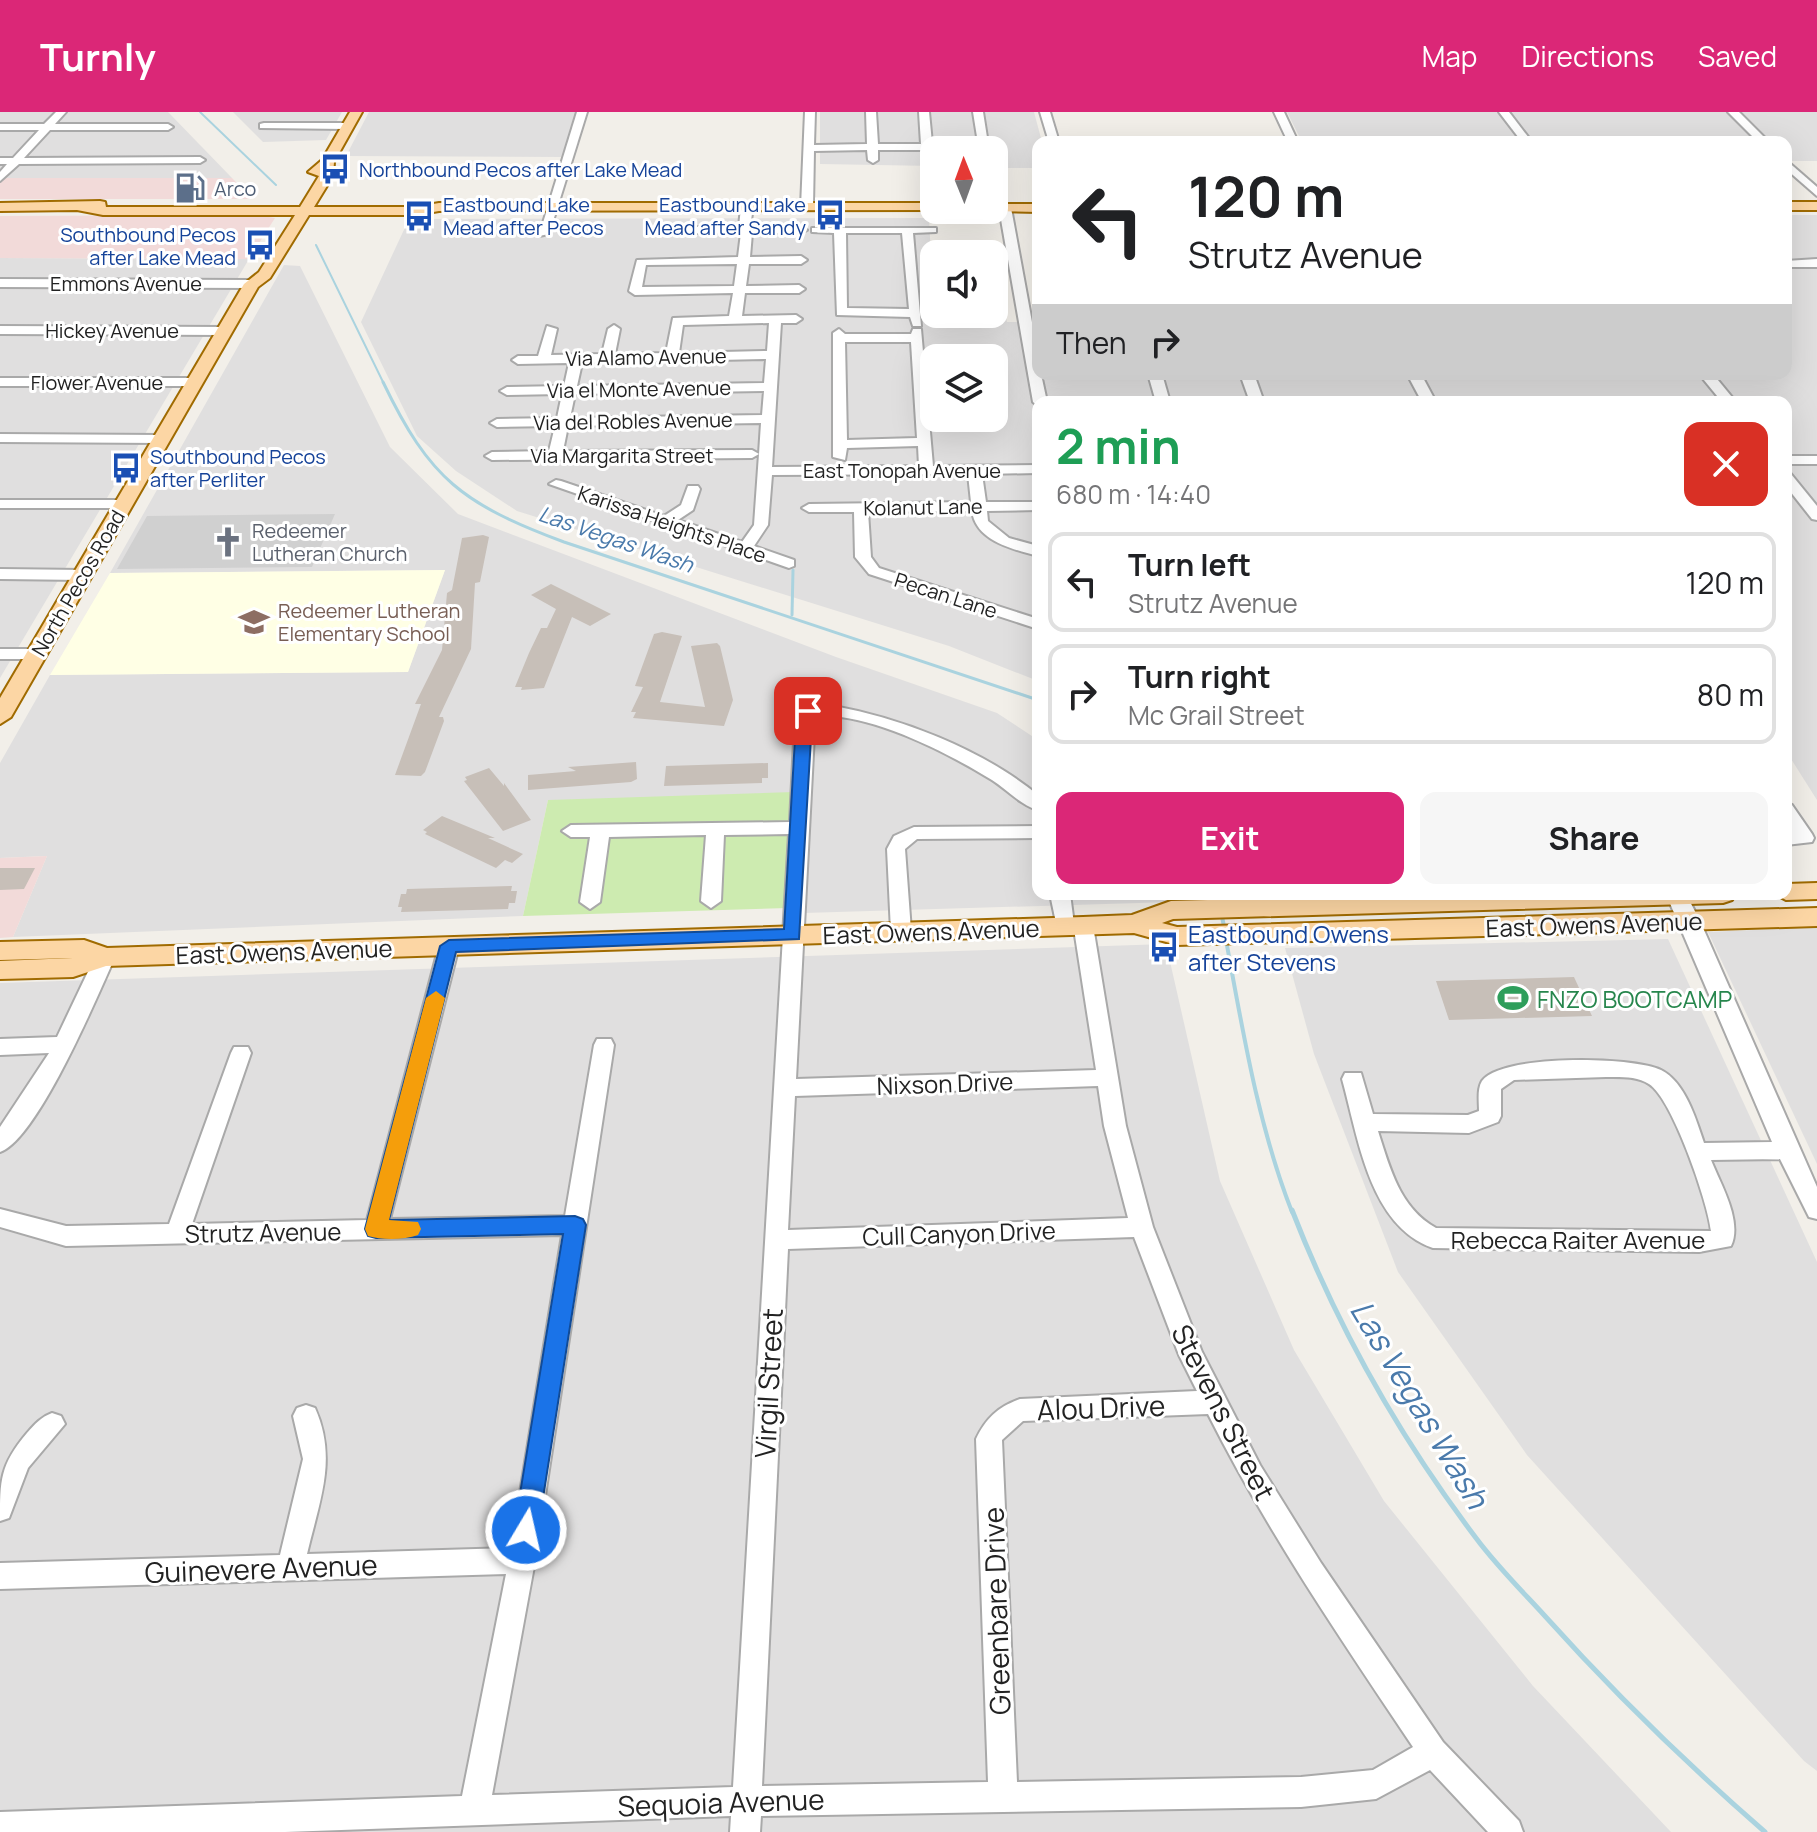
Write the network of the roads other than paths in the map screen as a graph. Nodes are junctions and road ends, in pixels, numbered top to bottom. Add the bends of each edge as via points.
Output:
1 (61, 112) edge
2 (356, 112) edge
3 (582, 112) edge
4 (810, 112) edge
5 (871, 112) edge
6 (924, 112) edge
7 (978, 112) edge
8 (1045, 112) edge
9 (1279, 112) edge
10 (1504, 112) edge
11 (1733, 112) edge
12 (264, 126) dead end
13 (347, 126) junction
14 (0, 127) edge
15 (48, 127) junction
16 (168, 127) dead end
17 (926, 136) edge
18 (982, 136) edge
19 (1052, 136) edge
20 (1290, 136) edge
21 (1522, 136) edge
22 (1758, 136) edge
23 (920, 147) edge
24 (809, 148) junction
25 (872, 148) junction
26 (200, 160) dead end
27 (0, 161) edge
28 (16, 161) junction
29 (873, 161) dead end
30 (327, 162) junction
31 (1792, 169) edge
32 (0, 178) edge
33 (319, 187) junction
34 (1817, 193) edge
35 (355, 204) junction
36 (1792, 206) edge
37 (1817, 206) edge
38 (0, 207) edge
39 (439, 207) junction
40 (551, 207) junction
41 (747, 207) junction
42 (807, 207) junction
43 (875, 207) junction
44 (920, 207) edge
45 (298, 208) junction
46 (1008, 208) edge
47 (1032, 208) edge
48 (1002, 224) edge
49 (685, 230) dead end
50 (745, 230) junction
51 (801, 230) dead end
52 (816, 230) dead end
53 (840, 230) junction
54 (876, 230) junction
55 (907, 230) junction
56 (932, 230) dead end
57 (543, 234) dead end
58 (801, 260) dead end
59 (743, 261) junction
60 (1817, 263) edge
61 (1792, 264) edge
62 (0, 283) edge
63 (252, 284) junction
64 (799, 289) dead end
65 (740, 290) junction
66 (878, 313) junction
67 (796, 319) dead end
68 (735, 321) junction
69 (775, 321) junction
70 (917, 326) junction
71 (551, 329) dead end
72 (614, 329) dead end
73 (0, 330) edge
74 (225, 331) junction
75 (881, 338) junction
76 (773, 355) junction
77 (672, 357) junction
78 (577, 358) junction
79 (608, 358) junction
80 (544, 359) junction
81 (518, 360) dead end
82 (1032, 364) edge
83 (1711, 380) edge
84 (0, 382) edge
85 (195, 382) junction
86 (771, 387) junction
87 (570, 390) junction
88 (507, 391) dead end
89 (1724, 396) edge
90 (769, 419) junction
91 (563, 422) junction
92 (497, 423) dead end
93 (697, 437) junction
94 (0, 438) edge
95 (162, 439) junction
96 (925, 442) junction
97 (752, 454) dead end
98 (555, 455) junction
99 (492, 456) dead end
100 (1792, 460) edge
101 (1817, 460) edge
102 (974, 469) junction
103 (1032, 469) edge
104 (926, 470) junction
105 (766, 471) junction
106 (556, 484) dead end
107 (1792, 485) edge
108 (693, 489) dead end
109 (0, 504) edge
110 (124, 504) junction
111 (978, 506) junction
112 (1032, 506) edge
113 (809, 508) dead end
114 (861, 508) junction
115 (1817, 516) edge
116 (665, 522) junction
117 (745, 549) junction
118 (1032, 549) edge
119 (789, 563) dead end
120 (0, 574) edge
121 (83, 575) junction
122 (1032, 622) edge
123 (0, 654) edge
124 (36, 654) junction
125 (0, 717) edge
126 (1032, 799) edge
127 (1792, 818) edge
128 (798, 828) junction
129 (715, 830) junction
130 (571, 831) dead end
131 (600, 832) junction
132 (1032, 832) edge
133 (1792, 839) edge
134 (1817, 891) edge
135 (1792, 892) edge
136 (1063, 900) edge
137 (1497, 900) edge
138 (1679, 900) edge
139 (711, 901) dead end
140 (590, 902) dead end
141 (1817, 917) edge
142 (1690, 921) junction
143 (1134, 924) junction
144 (1074, 926) junction
145 (901, 931) junction
146 (792, 935) junction
147 (449, 946) junction
148 (0, 951) edge
149 (105, 957) junction
150 (0, 970) edge
151 (65, 1045) junction
152 (604, 1045) dead end
153 (0, 1047) edge
154 (241, 1053) dead end
155 (1107, 1078) junction
156 (1353, 1079) dead end
157 (784, 1088) junction
158 (1366, 1122) junction
159 (0, 1143) edge
160 (1787, 1150) junction
161 (1696, 1152) junction
162 (1817, 1210) edge
163 (0, 1218) edge
164 (575, 1225) junction
165 (1142, 1227) junction
166 (376, 1229) junction
167 (177, 1234) junction
168 (776, 1240) junction
169 (1214, 1402) junction
170 (306, 1416) dead end
171 (52, 1424) dead end
172 (994, 1428) joint
173 (0, 1509) edge
174 (522, 1561) junction
175 (290, 1568) junction
176 (0, 1576) edge
177 (1433, 1752) junction
178 (1003, 1795) junction
179 (747, 1801) junction
180 (474, 1810) junction
181 (0, 1827) edge
182 (197, 1827) edge
183 (745, 1832) edge
184 (1508, 1832) edge

1 - 15 street
2 - 13 main road, North Pecos Road
3 - 40 street
4 - 24 street
5 - 25 street
6 - 17 street
7 - 18 street
8 - 19 street
9 - 20 street
10 - 21 street
11 - 22 street
12 - 13 street
13 - 30 main road, North Pecos Road
14 - 15 street
15 - 16 street
15 - 28 street
23 - 25 street
24 - 25 street
24 - 42 street
25 - 29 street
26 - 28 street
27 - 28 street
28 - 32 street
30 - 33 main road, North Pecos Road
30 - 45 main road, North Pecos Road via 310,177
31 - 34 street
33 - 35 main road via 326,198
33 - 45 main road, North Pecos Road
35 - 39 main road
35 - 45 main road
36 - 37 main road
38 - 45 main road
39 - 40 main road
39 - 45 main road
40 - 41 main road
40 - 57 street
41 - 42 main road
41 - 50 street
42 - 43 main road
43 - 44 main road
43 - 54 street
45 - 63 main road, North Pecos Road via 249,275
46 - 47 main road
48 - 82 street
49 - 50 street
50 - 51 street
50 - 59 street
52 - 53 street
53 - 54 street
53 - 66 street via 841,312
54 - 55 street
55 - 56 street
55 - 70 street
58 - 59 street
59 - 65 street
59 - 65 street via 641,262 635,291
60 - 61 street
62 - 63 street, Emmons Avenue
63 - 74 main road, North Pecos Road
64 - 65 street
65 - 68 street
66 - 70 street
66 - 75 street
67 - 69 street
68 - 69 street
68 - 77 street via 677,321
69 - 76 street
70 - 75 street
70 - 96 street
71 - 80 street
72 - 79 street
73 - 74 street, Hickey Avenue
74 - 85 main road, North Pecos Road
75 - 96 street via 839,335 840,451
76 - 77 street, Via Alamo Avenue
76 - 86 street
77 - 79 street, Via Alamo Avenue
78 - 79 street, Via Alamo Avenue
78 - 80 street, Via Alamo Avenue
78 - 87 street
80 - 81 street, Via Alamo Avenue
83 - 89 street
84 - 85 street, Flower Avenue
85 - 95 main road, North Pecos Road
86 - 87 street, Via el Monte Avenue
86 - 90 street
87 - 88 street, Via el Monte Avenue
87 - 91 street
90 - 93 street, Via del Robles Avenue
90 - 105 street
91 - 92 street, Via del Robles Avenue
91 - 93 street, Via del Robles Avenue
91 - 98 street
93 - 97 street, Via Margarita Street
93 - 98 street, Via Margarita Street
94 - 95 street
95 - 110 main road, North Pecos Road
96 - 104 street
98 - 99 street, Via Margarita Street
100 - 101 street
102 - 103 street, East Tonopah Avenue
102 - 104 street, East Tonopah Avenue
102 - 111 street
104 - 105 street, East Tonopah Avenue
105 - 117 street via 761,525
106 - 116 street, Karissa Heights Place
107 - 115 street
108 - 116 street via 688,507
109 - 110 street
110 - 121 main road, North Pecos Road
111 - 112 street, Kolanut Lane
111 - 114 street, Kolanut Lane
111 - 118 street via 986,529
113 - 114 street, Kolanut Lane
114 - 122 street, Pecan Lane via 863,557 874,571
116 - 117 street, Karissa Heights Place
117 - 119 street, Karissa Heights Place
120 - 121 street
121 - 124 main road, North Pecos Road
123 - 124 street
124 - 125 main road, North Pecos Road
126 - 128 street, Virgil Street via 926,740 837,709 808,711
127 - 133 street via 1805,838
128 - 129 street
128 - 146 street, Virgil Street
129 - 131 street
129 - 139 street
130 - 131 street
131 - 140 street
132 - 145 street via 914,833 901,840 896,849
134 - 135 main road
136 - 144 street, Stevens Street
137 - 143 main road, East Owens Avenue via 1171,910
138 - 142 street
141 - 142 main road, East Owens Avenue
142 - 143 main road, East Owens Avenue via 1177,936
142 - 160 street
143 - 144 main road, East Owens Avenue
144 - 145 main road, East Owens Avenue
144 - 155 street, Stevens Street
145 - 146 main road, East Owens Avenue
146 - 147 main road, East Owens Avenue
146 - 157 street, Virgil Street
147 - 149 main road, East Owens Avenue
147 - 166 street
148 - 149 main road, East Owens Avenue via 84,949
149 - 150 main road, East Owens Avenue via 73,968
149 - 151 street
151 - 153 street
151 - 159 street via 51,1074
152 - 164 street
154 - 167 street
155 - 157 street, Nixson Drive
155 - 165 street, Stevens Street
156 - 158 street
157 - 168 street, Virgil Street
158 - 161 street via 1469,1124 1490,1116 1490,1086 1512,1072 1632,1070 1664,1085
158 - 161 street, Rebecca Raiter Avenue via 1389,1191 1406,1220 1433,1238 1723,1239 1724,1224
160 - 161 street
160 - 162 street
163 - 167 street, Strutz Avenue via 66,1236
164 - 166 street, Strutz Avenue
164 - 174 street
165 - 168 street, Cull Canyon Drive
165 - 169 street, Stevens Street
166 - 167 street, Strutz Avenue
168 - 179 street, Virgil Street
169 - 172 street, Alou Drive via 1020,1410
169 - 177 street, Stevens Street via 1311,1572
170 - 175 street via 316,1459
171 - 173 street via 18,1461
172 - 178 street, Greenbare Drive via 989,1439
174 - 175 street, Guinevere Avenue
174 - 180 street
175 - 176 street, Guinevere Avenue
177 - 178 street, Sequoia Avenue via 1376,1784 1301,1792
177 - 184 street, Stevens Street
178 - 179 street, Sequoia Avenue
179 - 180 street, Sequoia Avenue
179 - 183 street, Virgil Street
180 - 182 street, Sequoia Avenue
181 - 182 street, Sequoia Avenue

